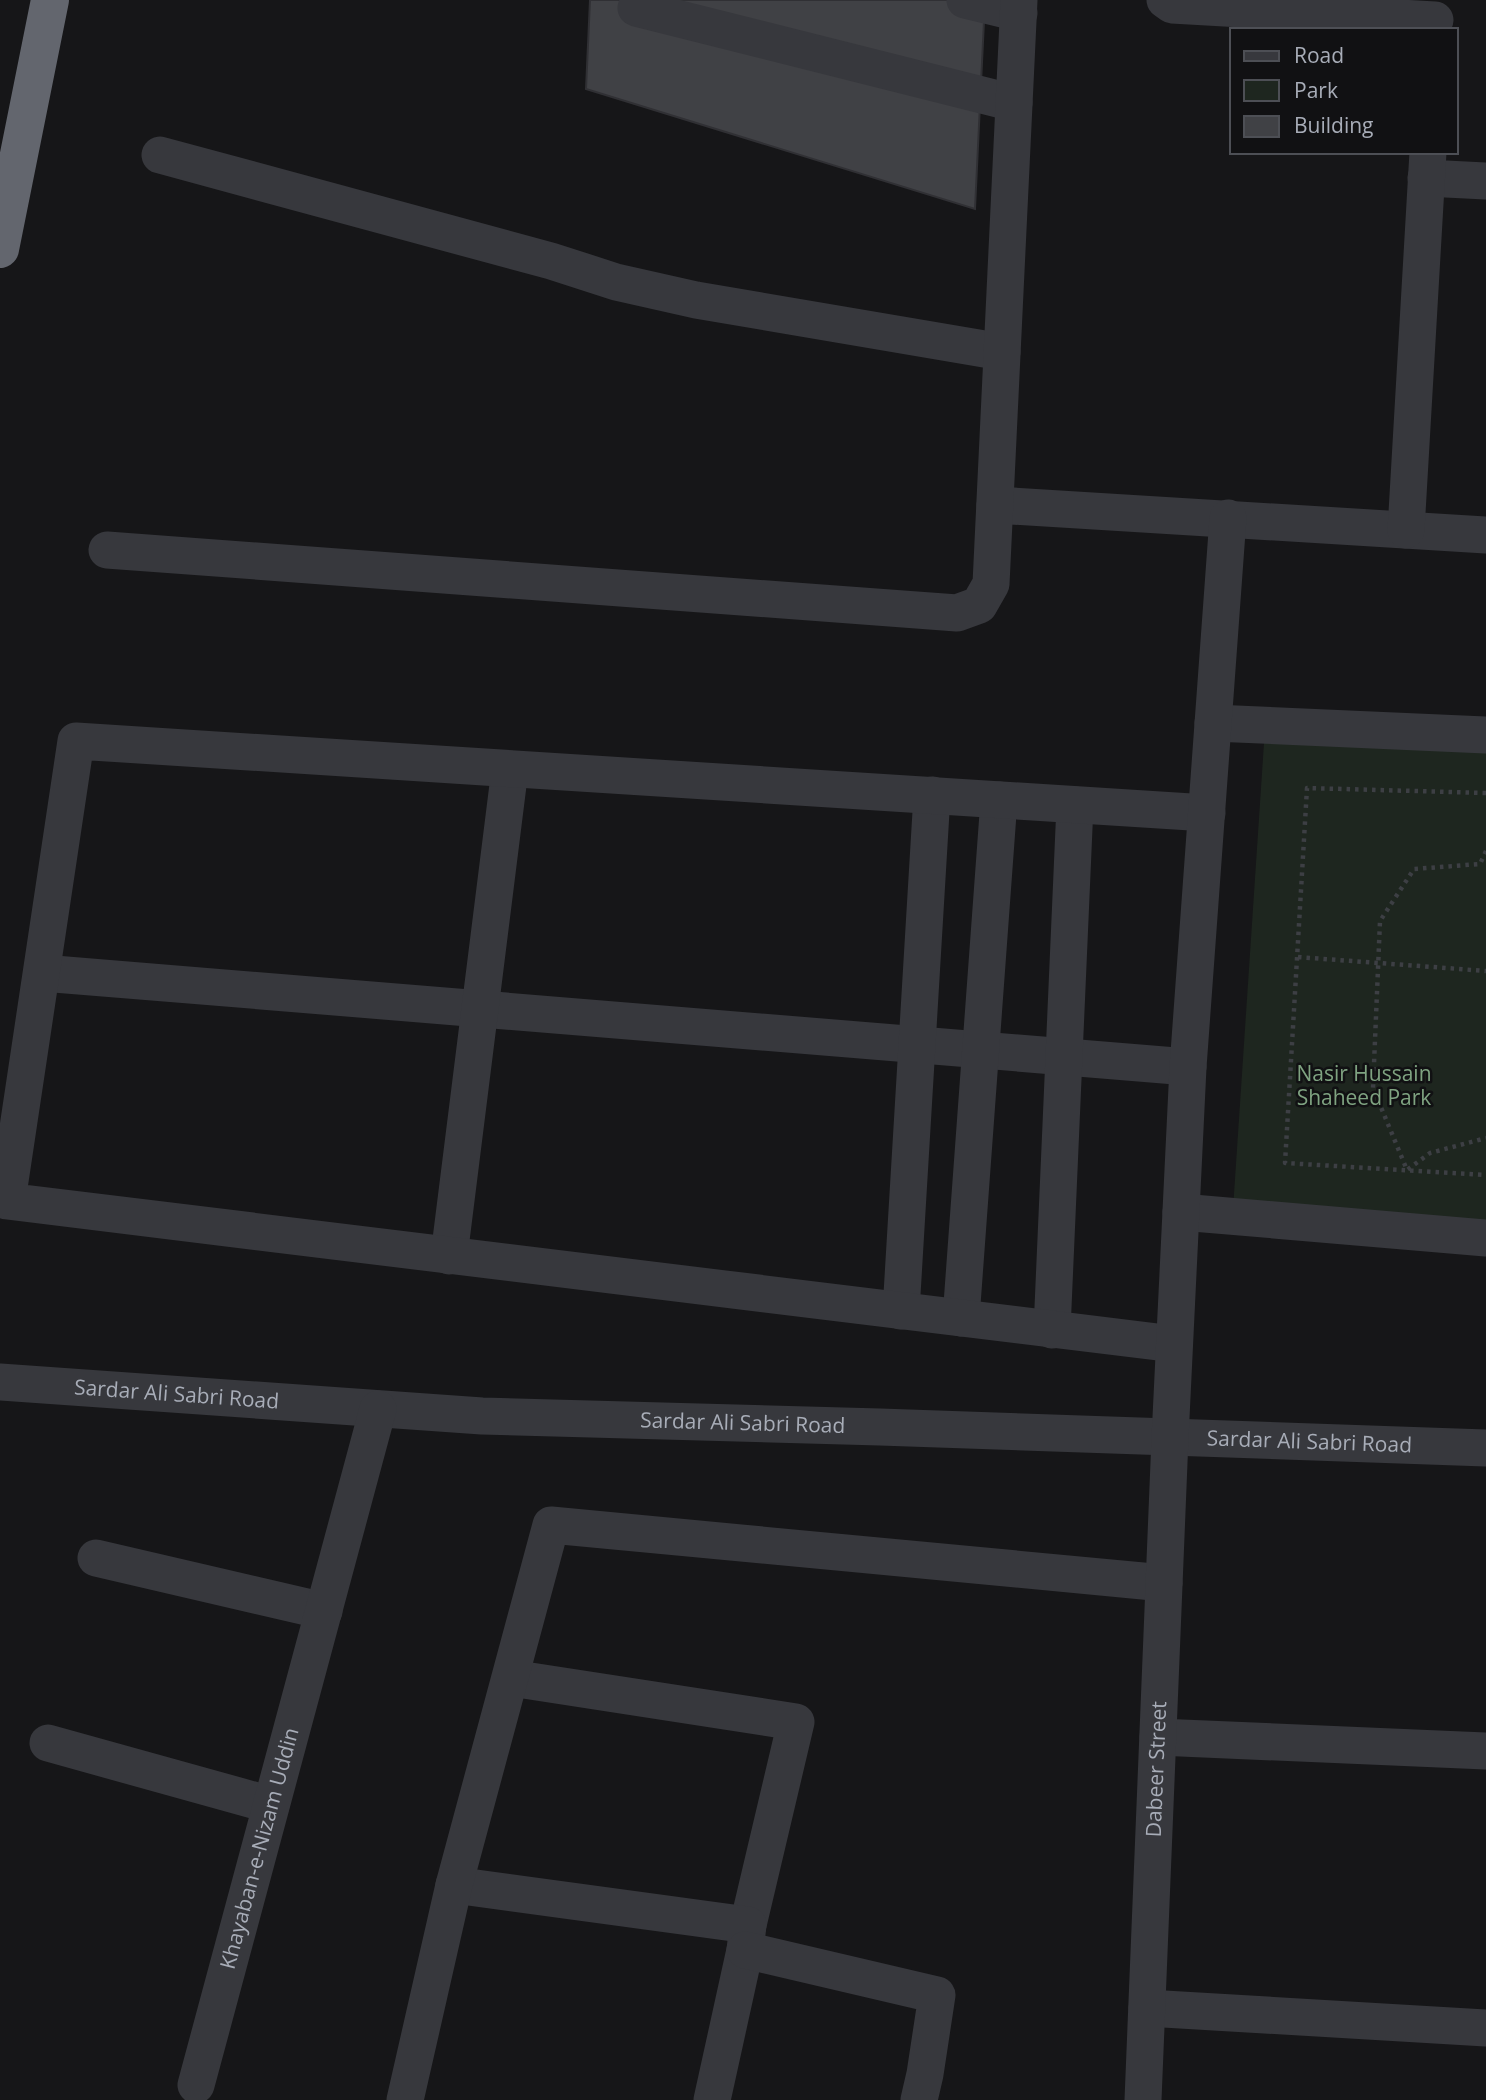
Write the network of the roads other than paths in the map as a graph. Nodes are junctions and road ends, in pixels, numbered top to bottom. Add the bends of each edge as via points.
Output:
1 (50, 0) edge
2 (965, 0) edge
3 (1165, 0) edge
4 (1277, 5) edge
5 (1019, 7) edge
6 (636, 8) dead end
7 (1435, 17) edge
8 (1014, 103) junction
9 (160, 155) dead end
10 (1427, 165) edge
11 (1486, 181) edge
12 (0, 249) edge
13 (1002, 352) junction
14 (995, 505) junction
15 (1228, 518) junction
16 (1406, 530) junction
17 (1486, 535) edge
18 (107, 550) dead end
19 (1213, 723) junction
20 (1486, 735) edge
21 (510, 769) junction
22 (932, 795) junction
23 (999, 800) junction
24 (1075, 805) junction
25 (1207, 813) junction
26 (42, 973) junction
27 (480, 1009) junction
28 (917, 1045) junction
29 (981, 1049) junction
30 (1064, 1056) junction
31 (1188, 1067) junction
32 (1181, 1212) junction
33 (1486, 1238) edge
34 (449, 1256) junction
35 (901, 1311) junction
36 (961, 1318) junction
37 (1052, 1330) junction
38 (1174, 1344) junction
39 (0, 1382) edge
40 (378, 1409) junction
41 (1170, 1438) junction
42 (1486, 1448) edge
43 (96, 1558) dead end
44 (1164, 1583) junction
45 (324, 1611) junction
46 (510, 1678) junction
47 (1158, 1737) junction
48 (48, 1743) dead end
49 (1486, 1751) edge
50 (271, 1805) junction
51 (454, 1885) junction
52 (747, 1937) junction
53 (1147, 2008) junction
54 (1486, 2028) edge
55 (196, 2085) dead end
56 (405, 2100) edge
57 (712, 2100) edge
58 (919, 2100) edge
59 (1143, 2100) edge

1 - 12 highway
2 - 5 street
3 - 4 street via 1172,5
4 - 7 street
5 - 8 street
6 - 8 street
8 - 13 street
9 - 13 street via 629,285
10 - 11 street
10 - 16 street
13 - 14 street
14 - 15 street
14 - 18 street via 991,584 979,605 957,612
15 - 16 street
15 - 19 street, Dabeer Street
16 - 17 street
19 - 20 street
19 - 25 street, Dabeer Street
21 - 22 street
21 - 26 street via 76,741
21 - 27 street
22 - 23 street
22 - 28 street
23 - 24 street
23 - 29 street
24 - 25 street
24 - 30 street
25 - 31 street, Dabeer Street
26 - 27 street
26 - 34 street via 7,1201
27 - 28 street
27 - 34 street
28 - 29 street
28 - 35 street
29 - 30 street
29 - 36 street
30 - 31 street
30 - 37 street
31 - 32 street, Dabeer Street
32 - 33 street
32 - 38 street, Dabeer Street
34 - 35 street
35 - 36 street
36 - 37 street
37 - 38 street
38 - 41 street, Dabeer Street
39 - 40 street, Sardar Ali Sabri Road
40 - 41 street, Sardar Ali Sabri Road
40 - 45 street, Khayaban-e-Nizam Uddin
41 - 42 street, Sardar Ali Sabri Road
41 - 44 street, Dabeer Street
43 - 45 street
44 - 46 street via 551,1525
44 - 47 street, Dabeer Street
45 - 50 street, Khayaban-e-Nizam Uddin
46 - 51 street
46 - 52 street via 796,1722
47 - 49 street
47 - 53 street, Dabeer Street
48 - 50 street
50 - 55 street, Khayaban-e-Nizam Uddin
51 - 52 street
51 - 56 street
52 - 57 street
52 - 58 street via 937,1995
53 - 54 street
53 - 59 street, Dabeer Street

